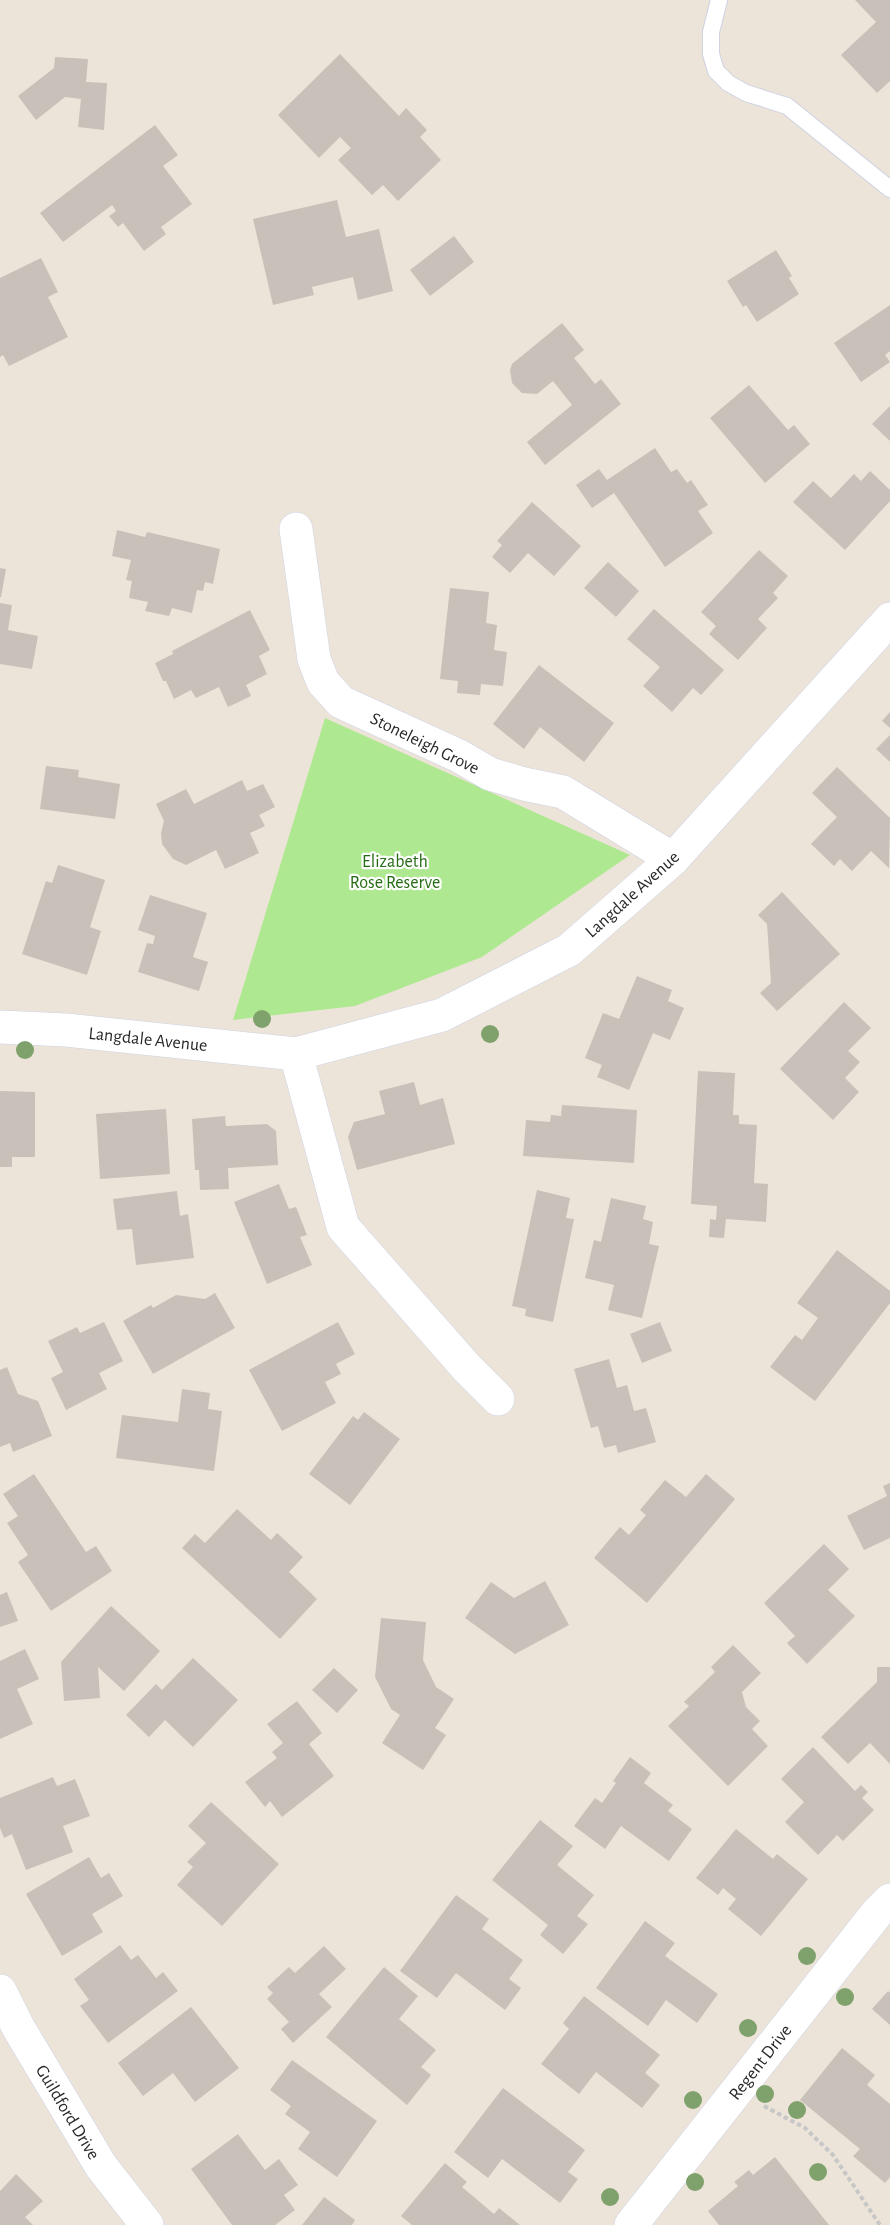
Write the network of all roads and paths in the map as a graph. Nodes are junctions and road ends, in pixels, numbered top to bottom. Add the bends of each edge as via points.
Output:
1 (719, 0) edge
2 (890, 189) edge
3 (296, 530) dead end
4 (890, 619) edge
5 (674, 859) junction
6 (0, 1027) edge
7 (296, 1054) junction
8 (498, 1399) dead end
9 (890, 1900) edge
10 (0, 1992) edge
11 (737, 2092) junction
12 (147, 2225) edge
13 (631, 2225) edge
14 (880, 2225) edge

1 - 2 lane via 711,32 711,54 717,71 746,93 787,106
3 - 5 street, Stoneleigh Grove via 314,659 323,682 341,702 490,774 563,792
4 - 5 street, Langdale Avenue
5 - 7 street, Langdale Avenue via 569,950 442,1015
6 - 7 street, Langdale Avenue via 66,1030
7 - 8 street via 343,1227 466,1368
9 - 11 street, Regent Drive
10 - 12 street, Guildford Drive via 101,2166
11 - 13 street, Regent Drive
11 - 14 path via 805,2128 833,2156

